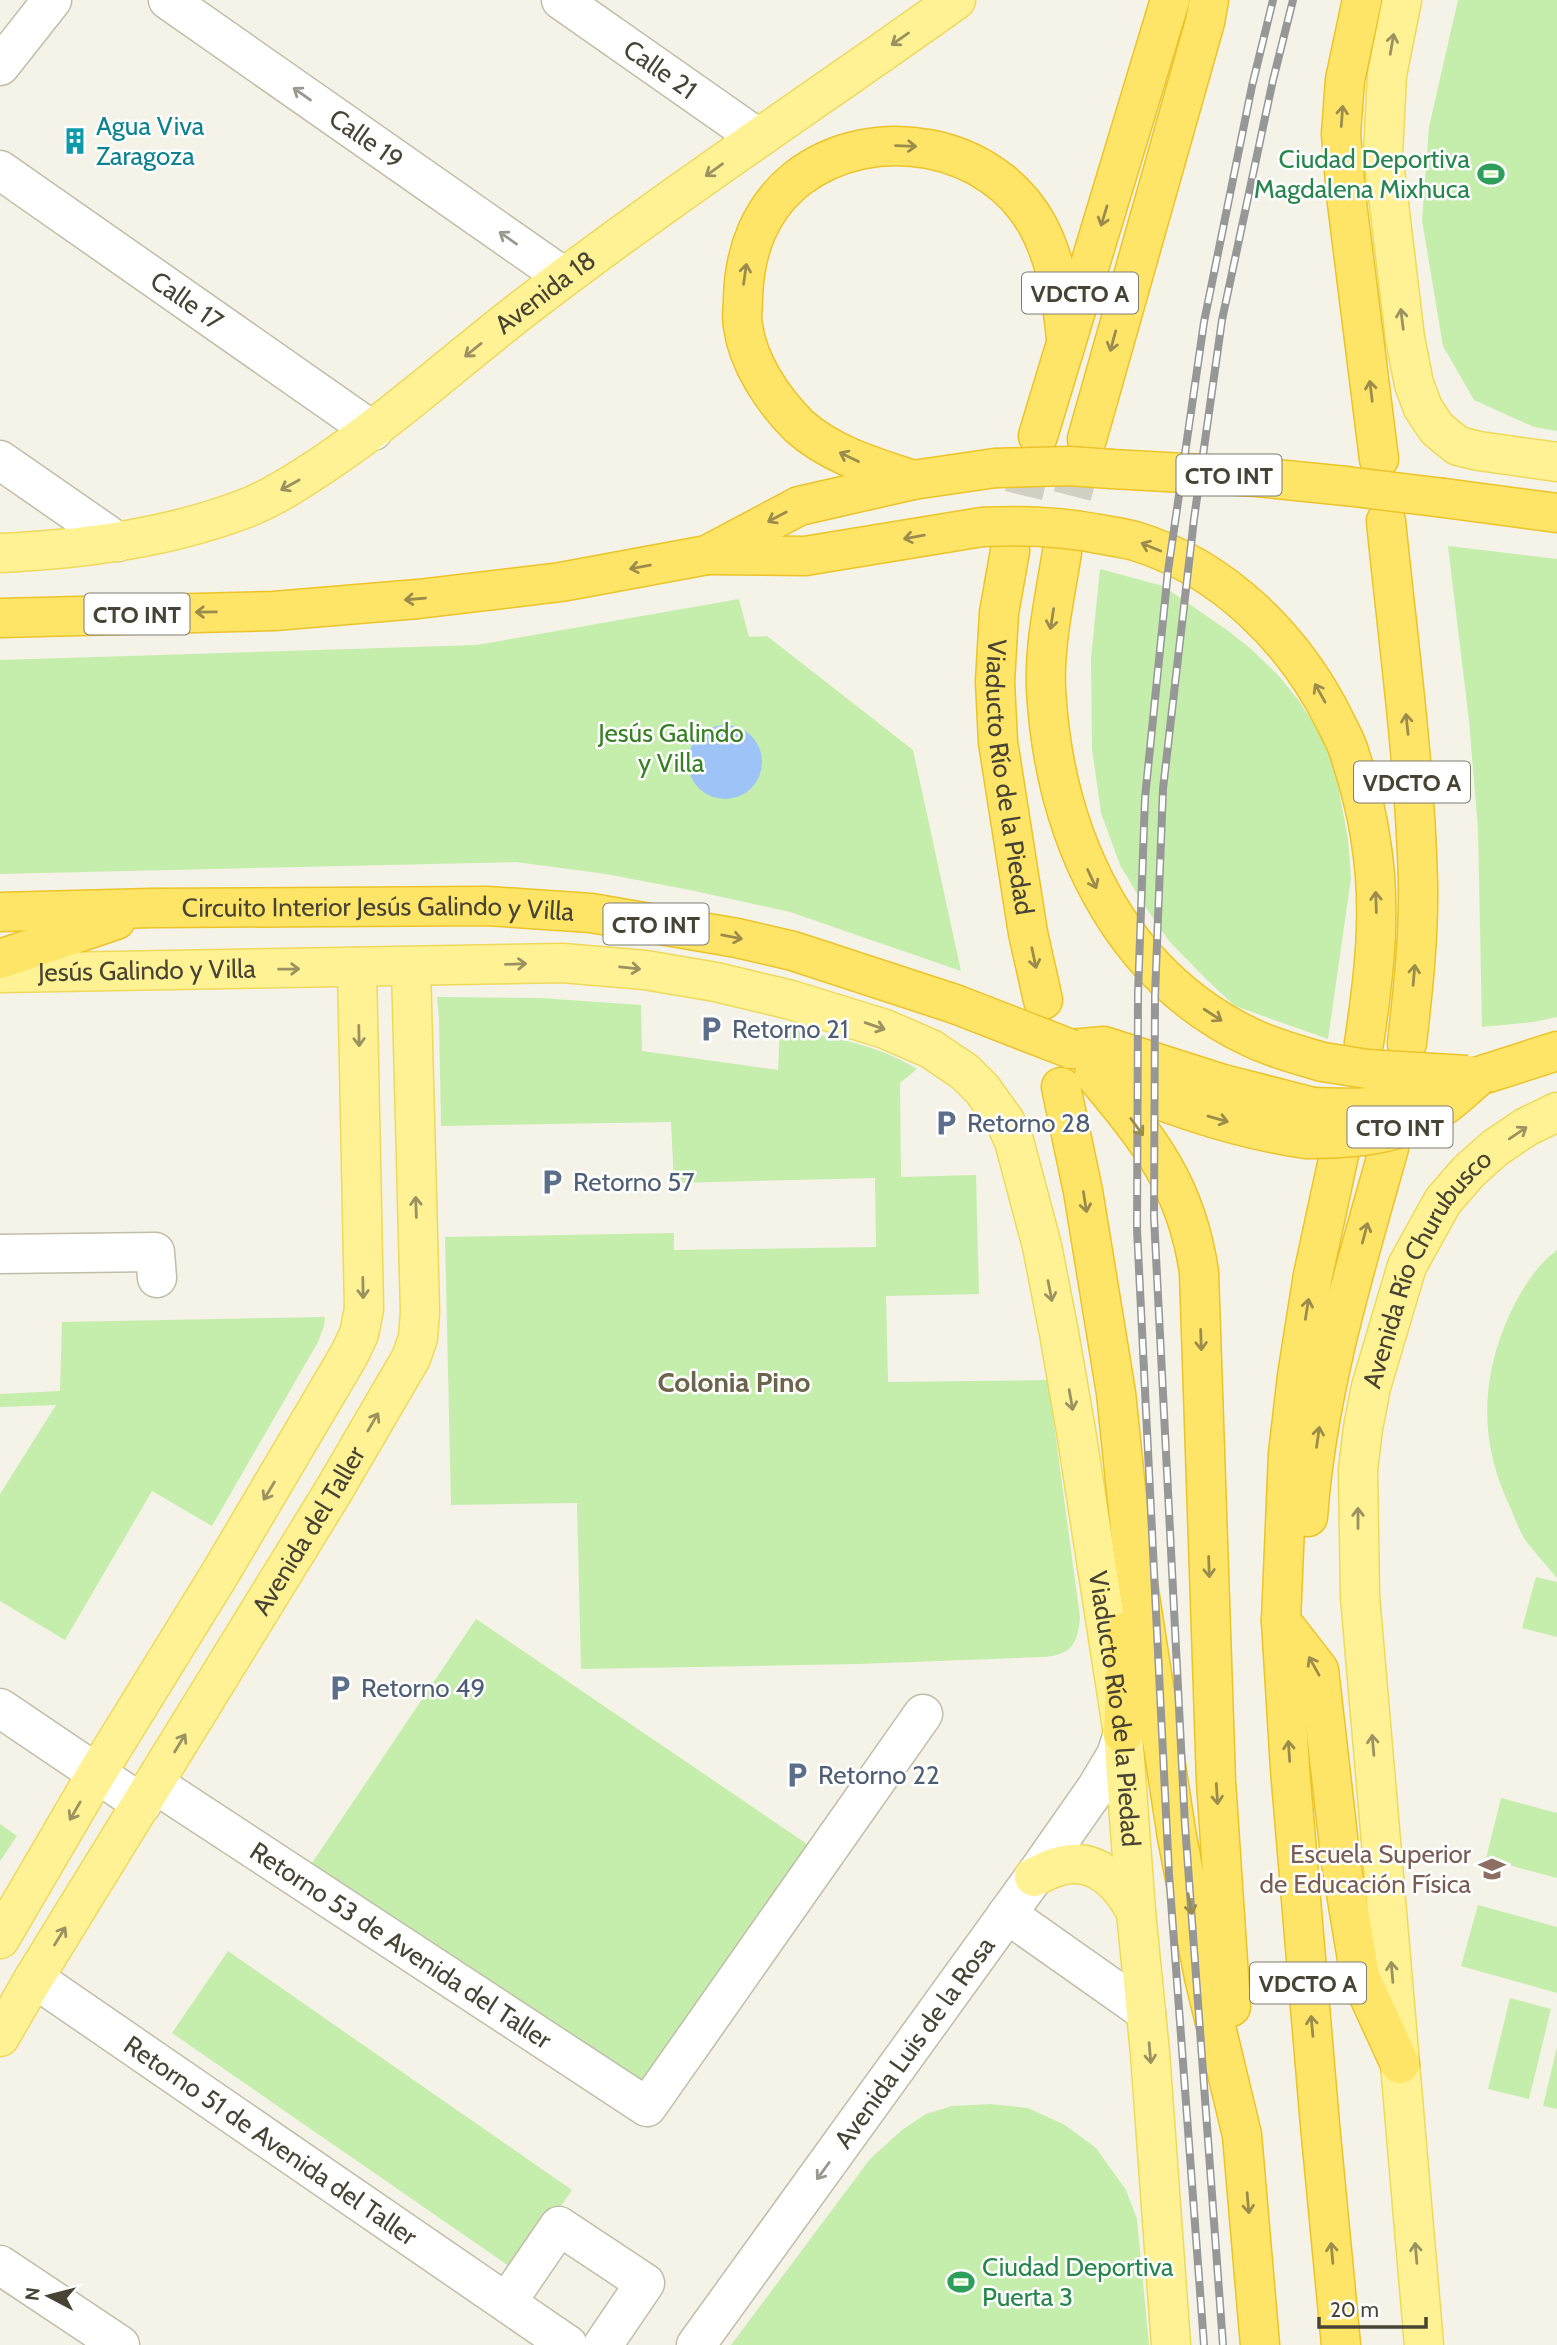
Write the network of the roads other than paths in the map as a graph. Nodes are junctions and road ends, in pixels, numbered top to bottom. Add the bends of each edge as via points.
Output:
1 (52, 0) edge
2 (168, 0) edge
3 (561, 0) edge
4 (956, 0) edge
5 (1170, 0) edge
6 (1209, 0) edge
7 (1362, 0) edge
8 (1402, 0) edge
9 (0, 66) edge
10 (758, 138) junction
11 (0, 170) edge
12 (564, 277) junction
13 (1066, 338) junction
14 (373, 431) junction
15 (1038, 436) tunnel mouth
16 (1087, 439) tunnel mouth
17 (1379, 459) dead end
18 (0, 460) edge
19 (1557, 462) edge
20 (914, 480) junction
21 (1557, 513) edge
22 (1386, 521) dead end
23 (118, 542) junction
24 (1010, 551) tunnel mouth
25 (0, 552) edge
26 (1062, 552) tunnel mouth
27 (707, 555) junction
28 (0, 618) edge
29 (151, 908) junction
30 (0, 912) edge
31 (0, 959) edge
32 (411, 967) junction
33 (357, 968) junction
34 (0, 973) edge
35 (1043, 1000) dead end
36 (1364, 1043) dead end
37 (1407, 1043) dead end
38 (1557, 1051) edge
39 (1075, 1070) junction
40 (1479, 1076) junction
41 (982, 1089) joint
42 (1557, 1112) edge
43 (1320, 1134) junction
44 (1389, 1147) dead end
45 (0, 1254) edge
46 (157, 1278) dead end
47 (1131, 1538) junction
48 (1281, 1621) junction
49 (0, 1708) edge
50 (923, 1714) dead end
51 (1122, 1734) junction
52 (97, 1773) junction
53 (148, 1794) junction
54 (1034, 1877) junction
55 (1136, 1912) junction
56 (1007, 1914) junction
57 (0, 1939) edge
58 (34, 1978) junction
59 (1146, 2012) junction
60 (0, 2037) edge
61 (1400, 2064) junction
62 (1242, 2135) junction
63 (0, 2265) edge
64 (508, 2302) junction
65 (120, 2345) edge
66 (568, 2345) edge
67 (603, 2345) edge
68 (696, 2345) edge
69 (1171, 2345) edge
70 (1260, 2345) edge
71 (1341, 2345) edge
72 (1424, 2345) edge

1 - 9 street
12 -> 2 street, Calle 19
3 - 10 street, Calle 21
4 -> 10 main road, Avenida 18
5 -> 13 highway, VDCTO A
6 -> 16 highway
17 -> 7 highway via 1341,134 1345,80
19 -> 8 main road via 1458,446 1437,429 1423,408 1405,338 1383,154 1387,75
10 -> 12 main road, Avenida 18
11 - 14 street, Calle 17
12 -> 14 main road, Avenida 18
13 - 15 highway, VDCTO A
20 -> 13 highway via 852,460 800,426 764,382 750,354 742,325 748,253 759,224 776,199 807,173 853,151 913,146 971,162 997,178 1037,223 1059,279
14 -> 23 main road, Avenida 18 via 251,506 180,529
18 - 23 street
20 - 21 highway, CTO INT, bridge via 995,468 1069,466 1257,477
20 -> 27 highway, CTO INT via 799,506
37 -> 22 highway, VDCTO A via 1418,885 1409,741
23 - 25 main road
24 -> 35 highway, Viaducto Río de la Piedad via 999,613 998,742
26 -> 40 highway, bridge via 1047,651 1046,688 1056,766 1080,852 1124,932 1191,1001 1281,1050 1367,1069
27 -> 28 highway, CTO INT via 561,582 418,599 274,611
36 -> 27 highway, bridge via 1376,946 1376,897 1371,844 1350,752 1307,671 1285,643 1211,576 1135,541 1065,527 1020,525 805,556
29 - 30 highway, Circuito Interior Jesús Galindo y Villa / CTO INT
29 - 31 highway
29 -> 39 highway, Circuito Interior Jesús Galindo y Villa / CTO INT, bridge via 487,906 591,913 737,938 793,951 955,1004
32 - 33 main road, Jesús Galindo y Villa / CTO INT
32 -> 41 main road, Jesús Galindo y Villa / CTO INT via 562,963 716,982 885,1029 939,1054
53 -> 32 main road, Avenida del Taller via 334,1490 411,1358 418,1338
34 -> 33 main road, Jesús Galindo y Villa / CTO INT
33 -> 52 main road, Avenida del Taller via 364,1309 359,1334
38 - 40 highway, CTO INT
39 -> 43 highway, CTO INT via 1104,1046 1223,1084
39 -> 47 highway, Viaducto Río de la Piedad / VDCTO A via 1083,1191 1116,1394
39 -> 62 highway via 1126,1112 1160,1159 1177,1189 1195,1243 1216,1781
40 - 43 highway, CTO INT, bridge via 1415,1122 1353,1139
41 -> 51 main road, Viaducto Río de la Piedad via 1014,1141 1042,1245 1076,1431
61 -> 42 main road, Avenida Río Churubusco / CTO INT via 1360,1596 1358,1471 1363,1428 1407,1266 1443,1201 1496,1148
48 -> 43 highway via 1288,1454 1313,1275
48 -> 44 highway via 1304,1582 1323,1405
45 - 46 street via 155,1252
47 - 51 highway
47 -> 62 highway, Viaducto Río de la Piedad / VDCTO A via 1179,1850
61 -> 48 highway via 1360,1977 1341,1863 1319,1670
71 -> 48 highway, VDCTO A
49 - 52 street, Retorno 53 de Avenida del Taller
50 - 53 street, Retorno 53 de Avenida del Taller via 647,2107
51 - 54 street, Avenida Luis de la Rosa via 1116,1755 1097,1787
51 - 55 main road, Viaducto Río de la Piedad
52 - 53 street, Retorno 53 de Avenida del Taller
52 -> 57 main road, Avenida del Taller
58 -> 53 main road, Avenida del Taller
54 - 55 main road via 1061,1865 1092,1867 1117,1883
54 - 56 street, Avenida Luis de la Rosa
55 - 59 main road, Viaducto Río de la Piedad
56 - 59 street
56 -> 68 street, Avenida Luis de la Rosa
58 - 60 main road, Avenida del Taller
58 - 64 street, Retorno 51 de Avenida del Taller
59 -> 69 main road, Viaducto Río de la Piedad
72 -> 61 main road
62 -> 70 highway, Viaducto Río de la Piedad / VDCTO A
63 - 65 street
64 - 66 street, Retorno 51 de Avenida del Taller
64 - 67 street via 559,2225 645,2283

